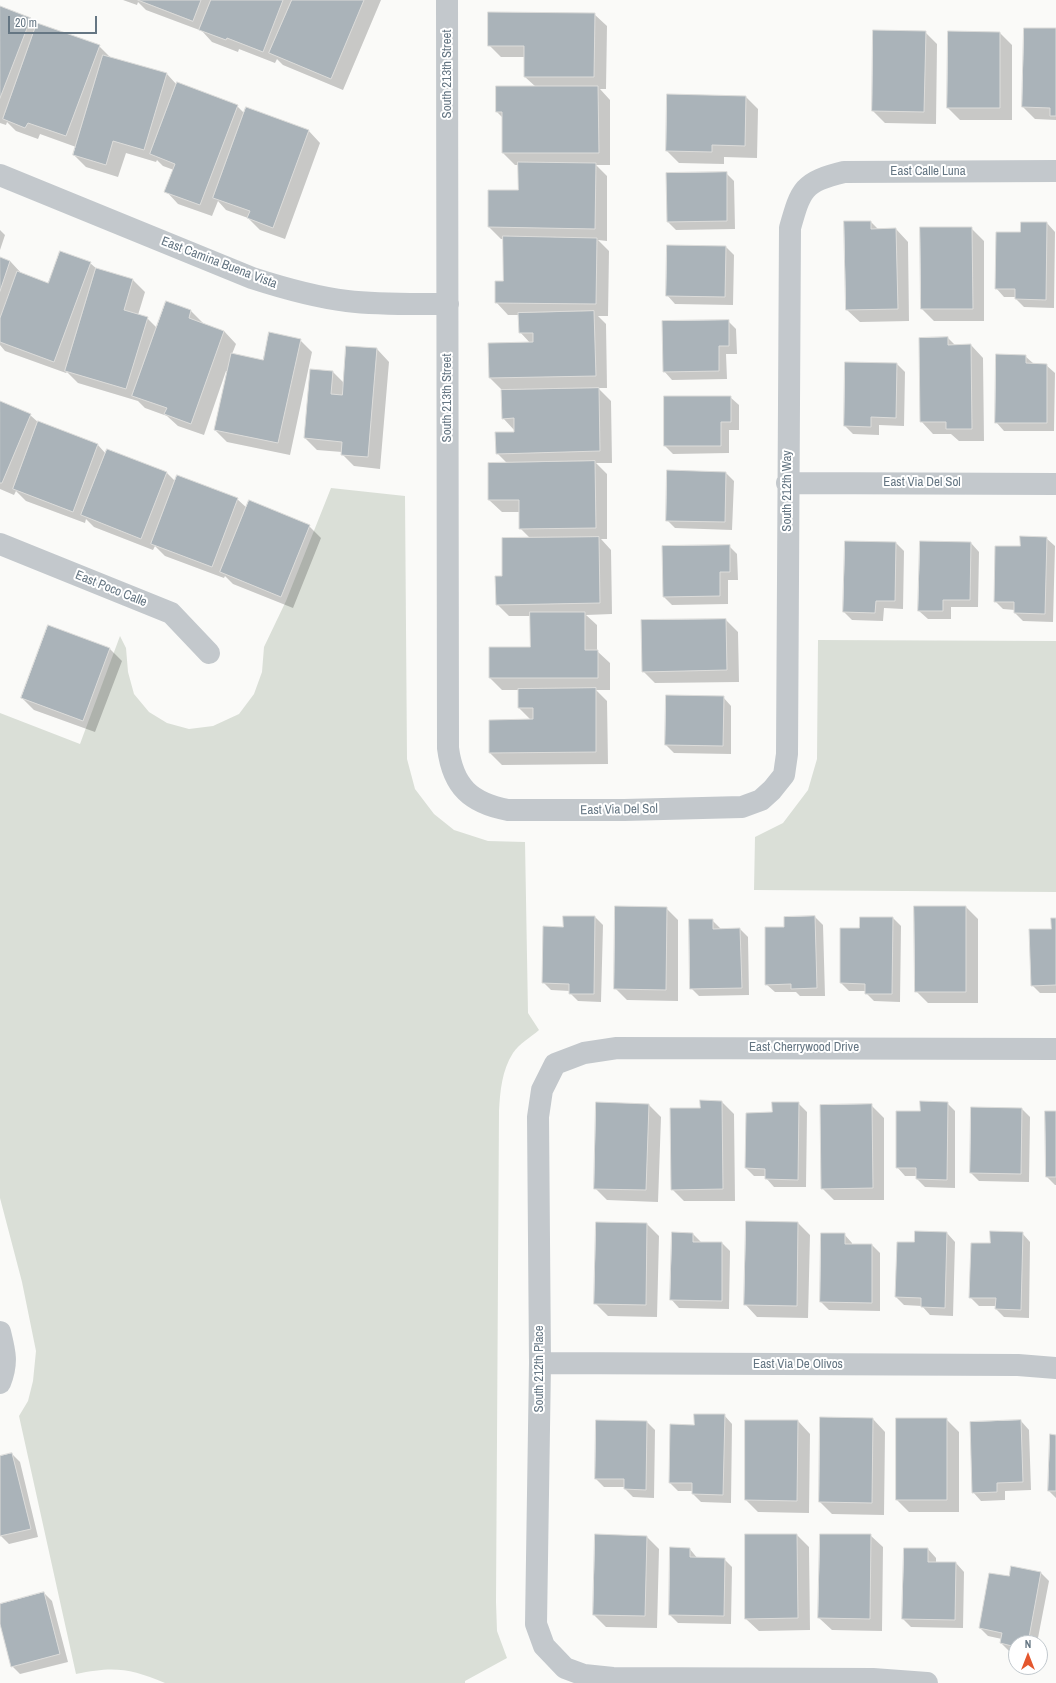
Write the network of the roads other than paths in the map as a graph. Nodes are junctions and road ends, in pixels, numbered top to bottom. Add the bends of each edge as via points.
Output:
1 (447, 0) edge
2 (1056, 172) edge
3 (0, 175) edge
4 (804, 190) joint
5 (448, 304) junction
6 (788, 483) junction
7 (1056, 484) edge
8 (0, 544) edge
9 (209, 653) dead end
10 (772, 790) joint
11 (466, 792) joint
12 (1056, 1049) edge
13 (555, 1064) joint
14 (0, 1332) edge
15 (540, 1363) junction
16 (1056, 1368) edge
17 (0, 1384) edge
18 (927, 1683) edge

1 - 5 street, South 213th Street
2 - 4 street, East Calle Luna via 844,172 822,177
3 - 5 street, East Camina Buena Vista via 252,278 286,289 348,301
4 - 6 street, South 212th Way via 790,228
5 - 11 street, South 213th Street via 448,748 450,765
6 - 7 street, East Via Del Sol
6 - 10 street, South 212th Way via 787,754 784,775
8 - 9 street, East Poco Calle via 171,614
10 - 11 street, East Via Del Sol via 761,800 742,807 624,810 508,810 479,802
12 - 13 street, East Cherrywood Drive via 617,1048 584,1053
13 - 15 street, South 212th Place via 542,1090 538,1117
14 - 17 street via 6,1355
15 - 16 street, East Via De Olivos via 1010,1365
15 - 18 street, South 212th Place via 536,1624 544,1646 565,1668 584,1675 613,1678 873,1678

